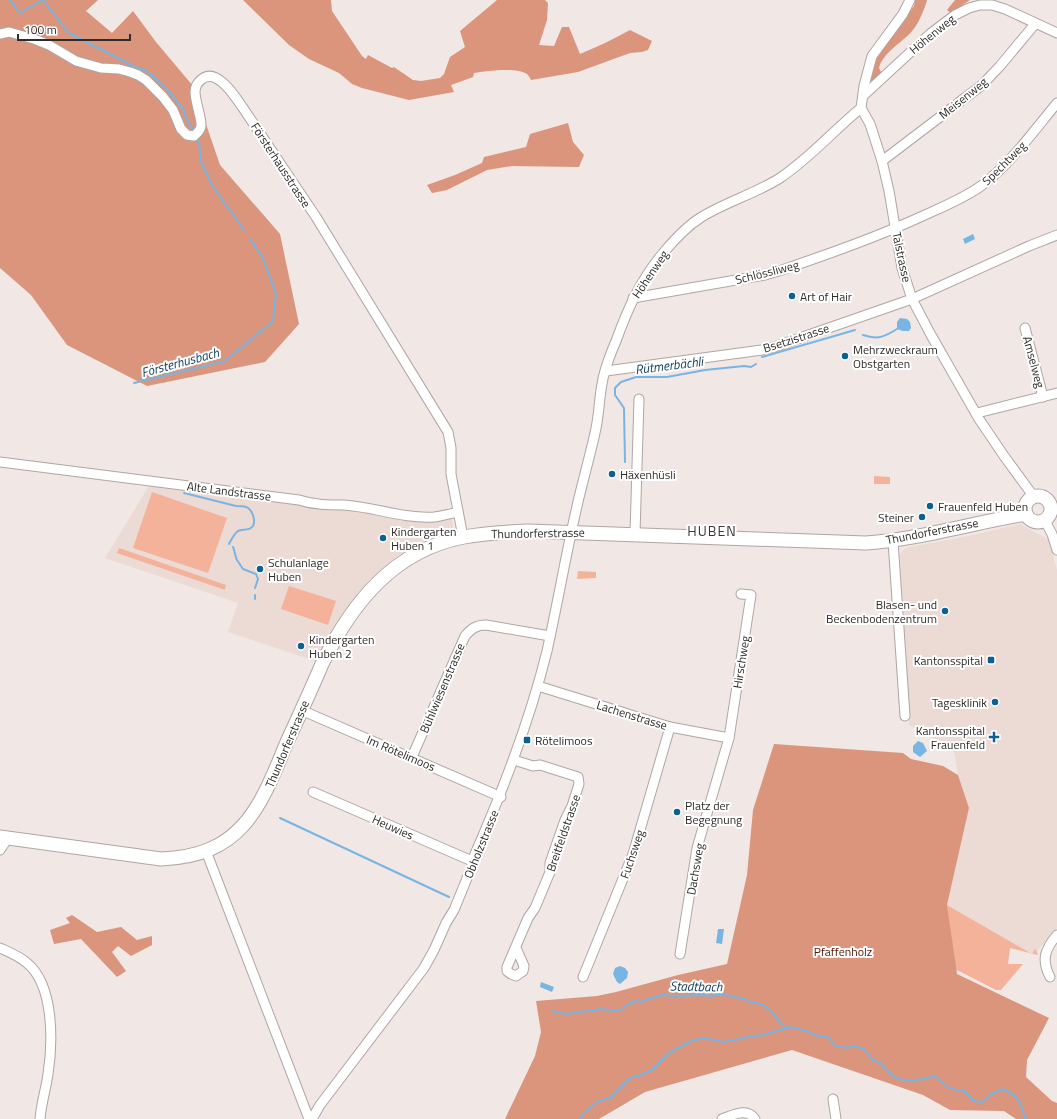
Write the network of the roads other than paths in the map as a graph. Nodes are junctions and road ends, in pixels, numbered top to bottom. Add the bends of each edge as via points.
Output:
1 (910, 0) edge
2 (1035, 24) junction
3 (1057, 33) edge
4 (0, 34) edge
5 (864, 95) junction
6 (1057, 103) edge
7 (861, 108) junction
8 (882, 161) junction
9 (896, 229) junction
10 (1057, 235) edge
11 (633, 298) junction
12 (912, 299) junction
13 (1025, 328) dead end
14 (606, 371) junction
15 (1057, 393) edge
16 (1043, 397) junction
17 (639, 399) dead end
18 (977, 413) junction
19 (0, 462) edge
20 (1034, 496) junction
21 (1054, 503) edge
22 (458, 512) junction
23 (1026, 514) junction
24 (1045, 521) junction
25 (571, 532) junction
26 (635, 534) junction
27 (463, 537) junction
28 (893, 541) junction
29 (1057, 550) edge
30 (742, 594) dead end
31 (550, 636) junction
32 (538, 686) junction
33 (301, 710) junction
34 (905, 716) dead end
35 (670, 727) junction
36 (728, 738) junction
37 (412, 757) junction
38 (514, 760) junction
39 (313, 792) dead end
40 (500, 796) junction
41 (4, 838) edge
42 (0, 850) edge
43 (206, 851) junction
44 (472, 861) junction
45 (1057, 935) edge
46 (0, 948) edge
47 (516, 948) dead end
48 (680, 954) dead end
49 (583, 977) dead end
50 (1050, 977) dead end
51 (833, 1099) dead end
52 (40, 1119) edge
53 (310, 1119) edge
54 (722, 1119) edge
55 (755, 1119) edge
56 (836, 1119) edge

1 - 5 street via 903,14 872,56
2 - 3 street, Höhenweg
2 - 5 street, Höhenweg via 992,5 980,4 969,8 954,15 930,34
2 - 8 street, Meisenweg via 982,84
4 - 22 street, Försterhausstrasse via 9,32 34,39 76,60 138,75 163,97 173,110 181,130 191,136 199,132 202,126 195,91 198,83 209,76 222,82 243,108 316,217 448,432 451,474
5 - 7 street
6 - 9 street, Spechtweg via 1016,153 980,186 957,201
7 - 8 street, Talstrasse via 870,124
7 - 11 street, Höhenweg via 811,155 780,178 691,224 652,267
8 - 9 street, Talstrasse
9 - 11 street, Schlössliweg via 765,275
9 - 12 street, Talstrasse via 902,268
10 - 12 street, Bsetzistrasse
11 - 14 street, Höhenweg
12 - 14 street, Bsetzistrasse via 762,350
12 - 18 street, Talstrasse
13 - 16 street, Amselweg
14 - 25 street, Höhenweg via 602,382 595,433
15 - 16 street
16 - 18 street
17 - 26 street
18 - 20 street, Talstrasse via 1004,456
19 - 22 street, Alte Landstrasse via 299,500 328,506 344,505 419,517
20 - 21 street via 1042,496
20 - 23 street via 1026,505
21 - 24 street via 1052,512
22 - 27 street, Försterhausstrasse
23 - 24 street via 1035,522
23 - 28 street, Thundorferstrasse
24 - 29 street
25 - 26 street, Thundorferstrasse
25 - 27 street, Thundorferstrasse via 500,532
25 - 31 street, Obholzstrasse
26 - 28 street, Thundorferstrasse via 866,543
27 - 33 street, Thundorferstrasse via 431,547 401,562 374,585 349,616 328,650
28 - 34 street
30 - 36 street, Hirschweg via 751,595
31 - 32 street, Obholzstrasse
31 - 37 street, Bühlwiesenstrasse via 486,624 472,628 465,636
32 - 35 street, Lachenstrasse
32 - 38 street, Obholzstrasse
33 - 37 street, Im Rötelimoos
33 - 43 street, Thundorferstrasse via 256,809 240,829
35 - 36 street, Lachenstrasse
35 - 49 street, Fuchsweg via 633,854
36 - 48 street, Dachsweg via 697,848
37 - 40 street, Im Rötelimoos
38 - 40 street, Obholzstrasse
38 - 47 street, Breitfeldstrasse via 533,766 540,765 578,777 580,780 550,863 550,872
39 - 44 street, Heuwies
40 - 44 street, Obholzstrasse
41 - 42 street
41 - 43 street, Thundorferstrasse via 149,858 177,858
43 - 53 street
44 - 53 street, Obholzstrasse via 454,910 428,961
45 - 50 street via 1047,949 1046,968
46 - 52 street via 16,955 35,970 48,999 51,1054
51 - 56 street
54 - 55 street via 744,1112 752,1114

